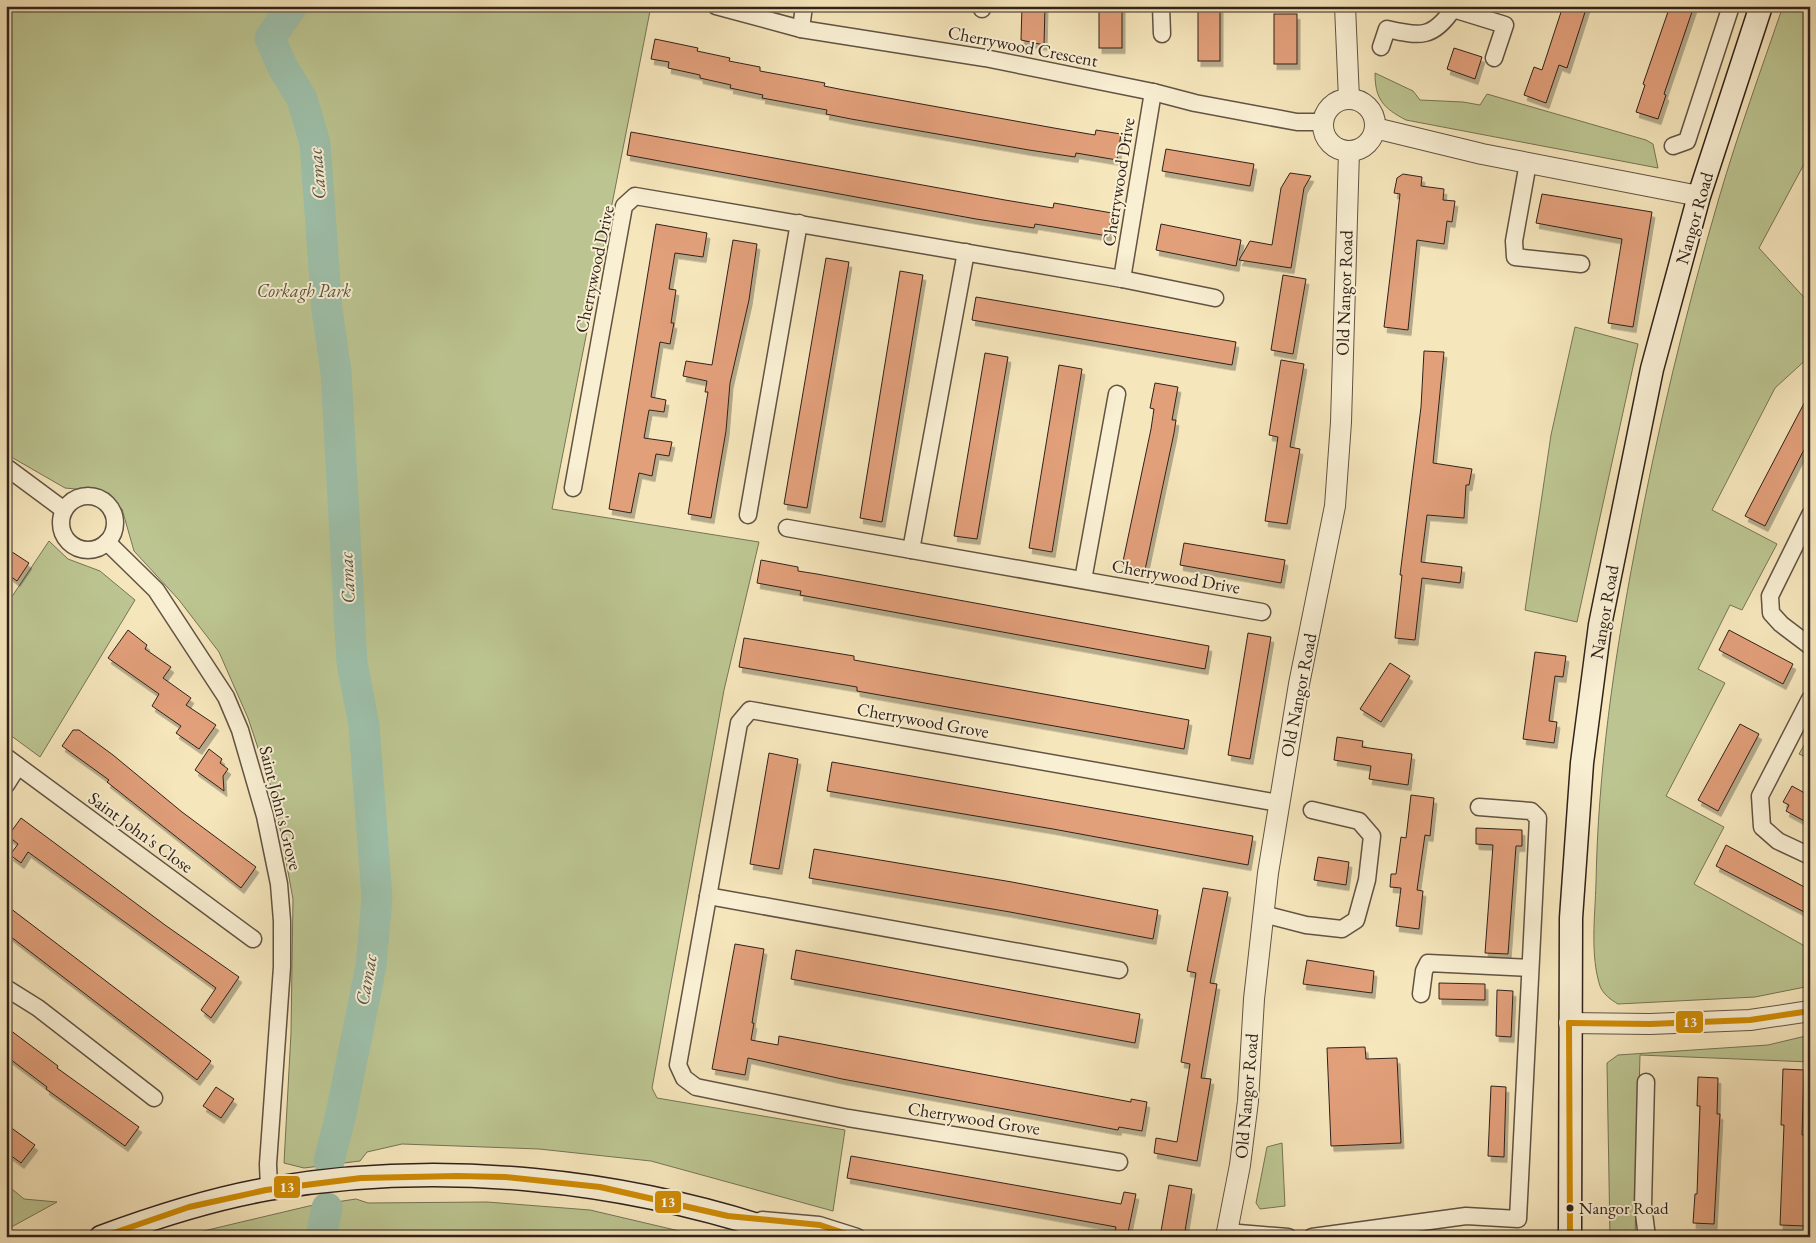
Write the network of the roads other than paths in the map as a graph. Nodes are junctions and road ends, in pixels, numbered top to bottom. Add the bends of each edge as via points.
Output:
1 (716, 6) edge
2 (804, 6) edge
3 (1161, 6) edge
4 (1345, 6) edge
5 (1731, 6) edge
6 (1761, 6) edge
7 (1454, 8) edge
8 (801, 29) junction
9 (1162, 34) dead end
10 (1381, 48) dead end
11 (1494, 58) dead end
12 (1153, 92) junction
13 (1349, 99) junction
14 (1323, 122) junction
15 (1375, 128) junction
16 (1673, 146) dead end
17 (1349, 151) junction
18 (1528, 163) junction
19 (1699, 196) junction
20 (799, 223) junction
21 (966, 252) junction
22 (1581, 264) dead end
23 (1122, 279) junction
24 (1215, 298) dead end
25 (1118, 394) dead end
26 (6, 467) edge
27 (573, 488) dead end
28 (64, 510) junction
29 (748, 515) dead end
30 (1810, 516) edge
31 (787, 528) dead end
32 (107, 542) junction
33 (911, 550) junction
34 (1083, 580) junction
35 (1262, 612) dead end
36 (1810, 646) edge
37 (1810, 699) edge
38 (12, 761) edge
39 (6, 785) edge
40 (1278, 803) junction
41 (1479, 807) dead end
42 (1312, 810) dead end
43 (1810, 856) edge
44 (708, 896) junction
45 (1263, 914) junction
46 (253, 939) dead end
47 (1529, 968) junction
48 (1119, 970) dead end
49 (6, 988) edge
50 (1421, 994) dead end
51 (1810, 1011) edge
52 (1569, 1023) junction
53 (1646, 1082) dead end
54 (154, 1098) dead end
55 (1119, 1162) dead end
56 (269, 1189) junction
57 (730, 1217) junction
58 (1227, 1234) edge
59 (101, 1237) edge
60 (794, 1237) edge
61 (857, 1237) edge
62 (1288, 1237) edge
63 (1312, 1237) edge
64 (1570, 1237) edge
65 (1647, 1237) edge

1 - 8 street, Cherrywood Crescent
2 - 8 street
3 - 9 street
4 - 13 street
5 - 16 street via 1687,142
6 - 19 main road, Nangor Road
7 - 10 street via 1440,27 1424,33 1407,34 1387,29
7 - 11 street via 1505,25
8 - 12 street, Cherrywood Crescent via 985,58
12 - 14 street, Cherrywood Crescent via 1195,104 1296,122
12 - 23 street, Cherrywood Drive
13 - 14 street via 1330,107
13 - 15 street via 1367,106 1375,120
14 - 17 street via 1323,130 1331,144
15 - 17 street via 1368,143
15 - 18 street
17 - 40 street, Old Nangor Road via 1341,422 1334,506
18 - 19 street
18 - 22 street via 1514,241 1515,257
19 - 52 main road, Nangor Road via 1652,369 1600,625 1582,763 1571,918
20 - 21 street, Cherrywood Drive
20 - 27 street, Cherrywood Drive via 652,197 634,196 624,206
20 - 29 street
21 - 23 street, Cherrywood Drive
21 - 33 street
23 - 24 street, Cherrywood Drive
25 - 34 street, Cherrywood Drive
26 - 28 street
28 - 32 street via 60,527 68,542 83,550 92,550
28 - 32 street via 80,496 106,502 114,518
30 - 36 street via 1770,596 1770,613
31 - 33 street, Cherrywood Drive
32 - 56 street, Saint John's Grove via 156,590 226,697 240,730 266,816 279,884 282,921
33 - 34 street, Cherrywood Drive
34 - 35 street, Cherrywood Drive
37 - 43 street via 1760,796 1762,827 1778,841
38 - 39 street
38 - 46 street, Saint John's Close
40 - 44 street, Cherrywood Grove via 750,710 739,724
40 - 45 street, Old Nangor Road
41 - 47 street via 1531,810 1538,818
42 - 45 street via 1359,821 1372,836 1367,880 1356,920 1342,929 1306,925
44 - 48 street
44 - 55 street, Cherrywood Grove via 678,1065 684,1078 696,1087 848,1118
45 - 58 street, Old Nangor Road via 1248,1101
47 - 50 street via 1428,963
47 - 63 street via 1518,1219 1466,1216
49 - 54 street via 38,1008
51 - 52 street via 1750,1020
52 - 64 main road, Nangor Road
53 - 65 street via 1643,1206
56 - 57 main road via 436,1174 501,1177 600,1188
56 - 59 main road via 217,1200
57 - 60 main road
57 - 61 street via 819,1225
58 - 62 street

